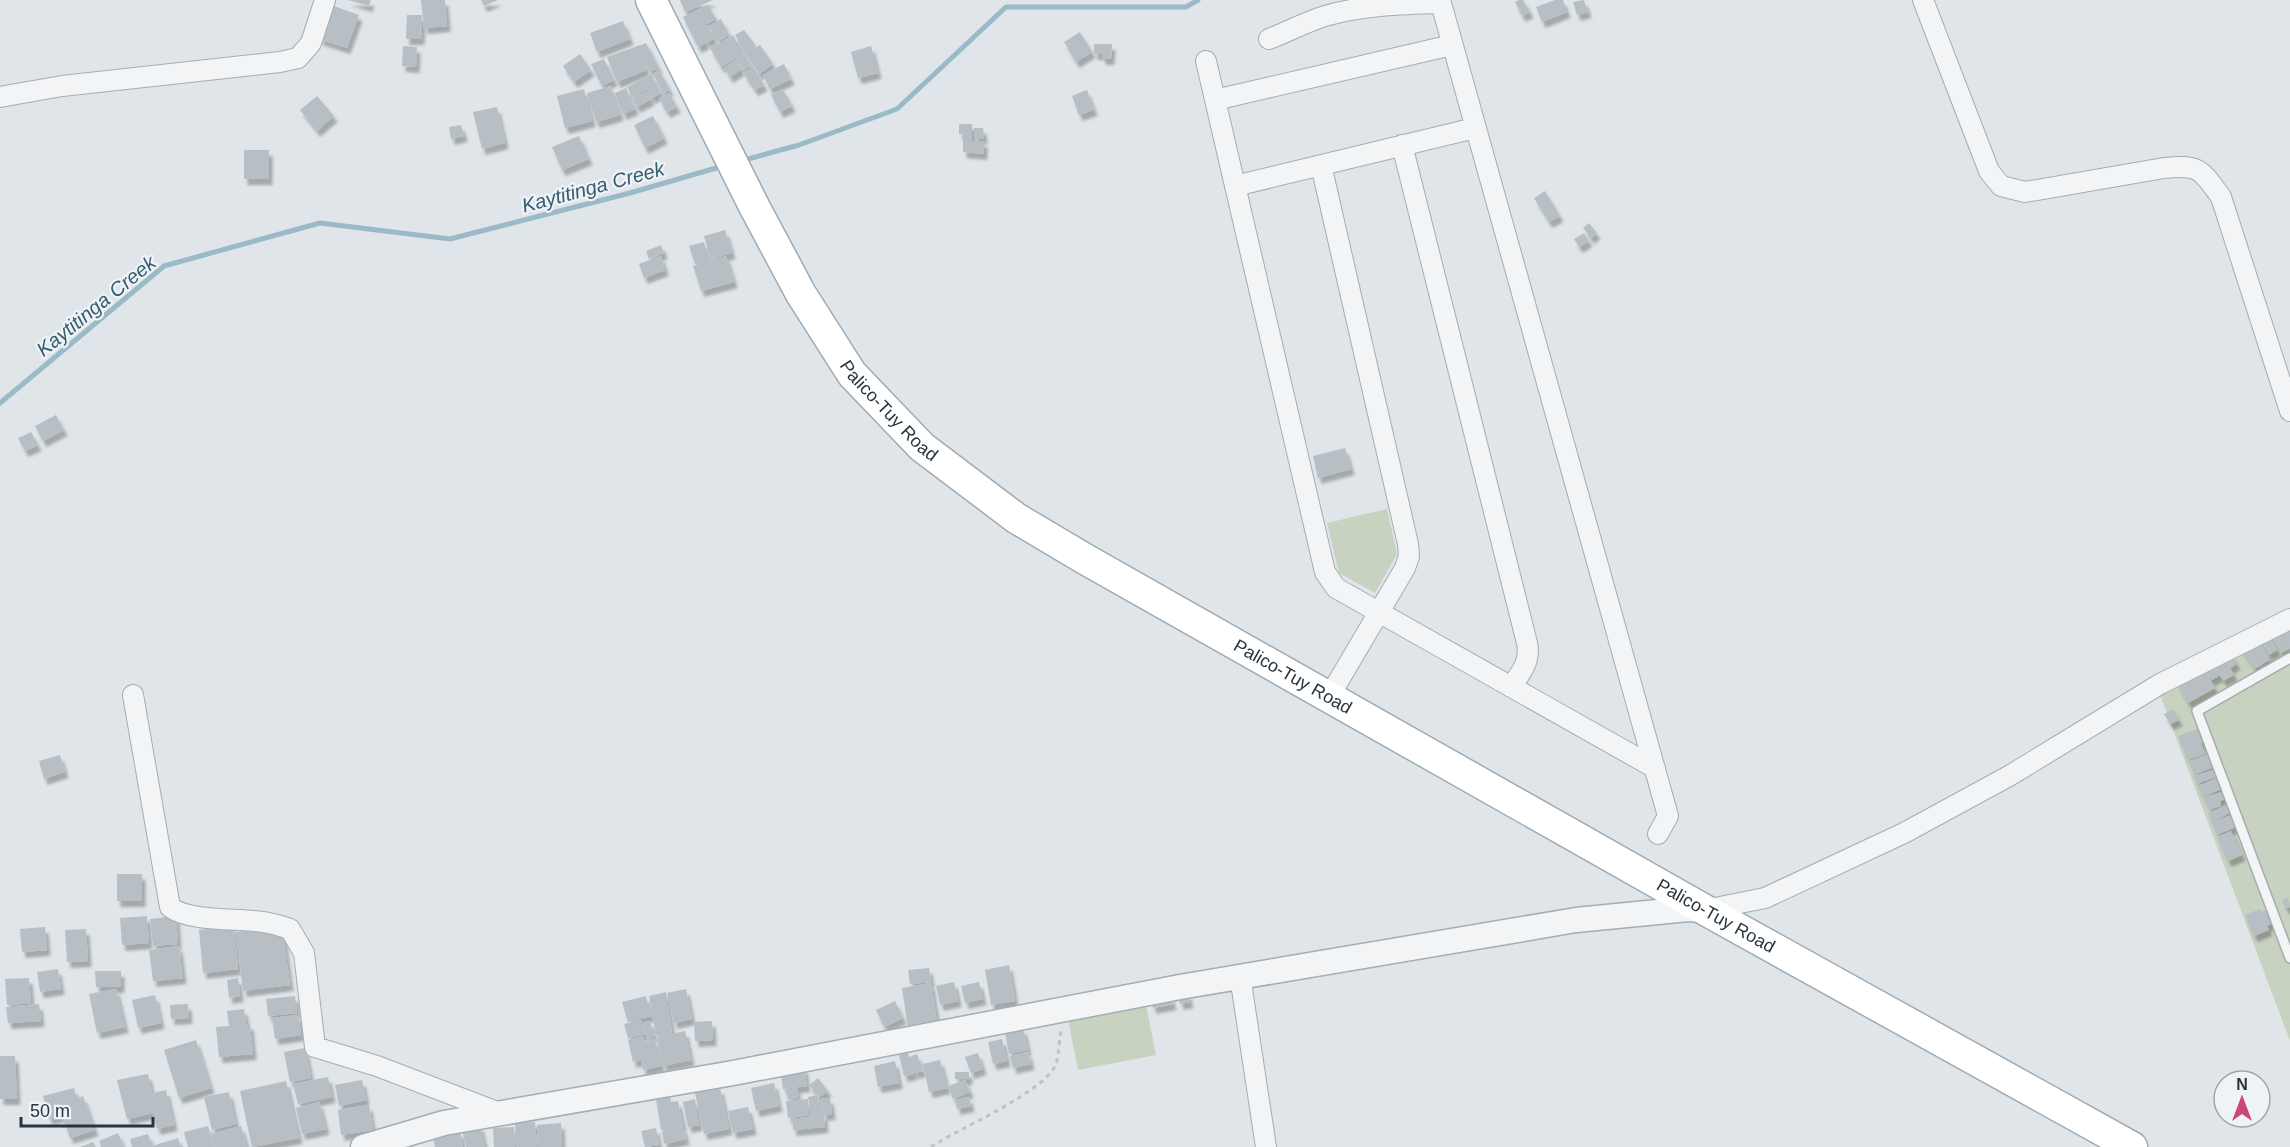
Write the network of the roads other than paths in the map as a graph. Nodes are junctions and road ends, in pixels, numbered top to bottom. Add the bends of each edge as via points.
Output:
1 (325, 0) edge
2 (651, 0) edge
3 (1923, 0) edge
4 (1269, 39) dead end
5 (1452, 45) junction
6 (1206, 61) dead end
7 (0, 97) edge
8 (1215, 100) junction
9 (1475, 128) junction
10 (1402, 146) junction
11 (1320, 165) junction
12 (1235, 186) junction
13 (2290, 411) edge
14 (1379, 612) junction
15 (2290, 619) edge
16 (2290, 658) edge
17 (1511, 687) junction
18 (133, 695) dead end
19 (1329, 697) junction
20 (1655, 768) junction
21 (1658, 834) dead end
22 (1705, 910) junction
23 (2290, 928) edge
24 (2280, 932) junction
25 (2290, 958) edge
26 (1240, 976) junction
27 (500, 1113) junction
28 (363, 1147) edge
29 (1266, 1147) edge
30 (2132, 1147) edge

1 - 7 street via 311,43 298,58
2 - 19 main road, Palico-Tuy Road via 801,294 852,374 922,447 1016,518
3 - 13 street via 1989,171 2001,186 2025,192 2164,168 2184,166 2202,171 2221,198
4 - 5 street via 1324,16 1351,10 1440,3
5 - 8 street
5 - 9 street
6 - 8 street
8 - 12 street
9 - 10 street
9 - 20 street
10 - 11 street
10 - 17 street via 1529,652 1526,666
11 - 12 street
11 - 14 street via 1408,544 1405,568
12 - 14 street via 1325,572 1336,588
14 - 17 street
14 - 19 street
15 - 22 street via 2160,684 2010,776 1904,833 1765,898
16 - 24 lane via 2197,711
17 - 20 street
18 - 27 street via 170,907 190,915 265,922 290,929 304,952 315,1047
19 - 22 main road, Palico-Tuy Road
20 - 21 street via 1668,816
22 - 26 street via 1576,920
22 - 30 main road, Palico-Tuy Road
23 - 24 lane
24 - 25 lane
26 - 27 street
26 - 29 street
27 - 28 street via 444,1123

